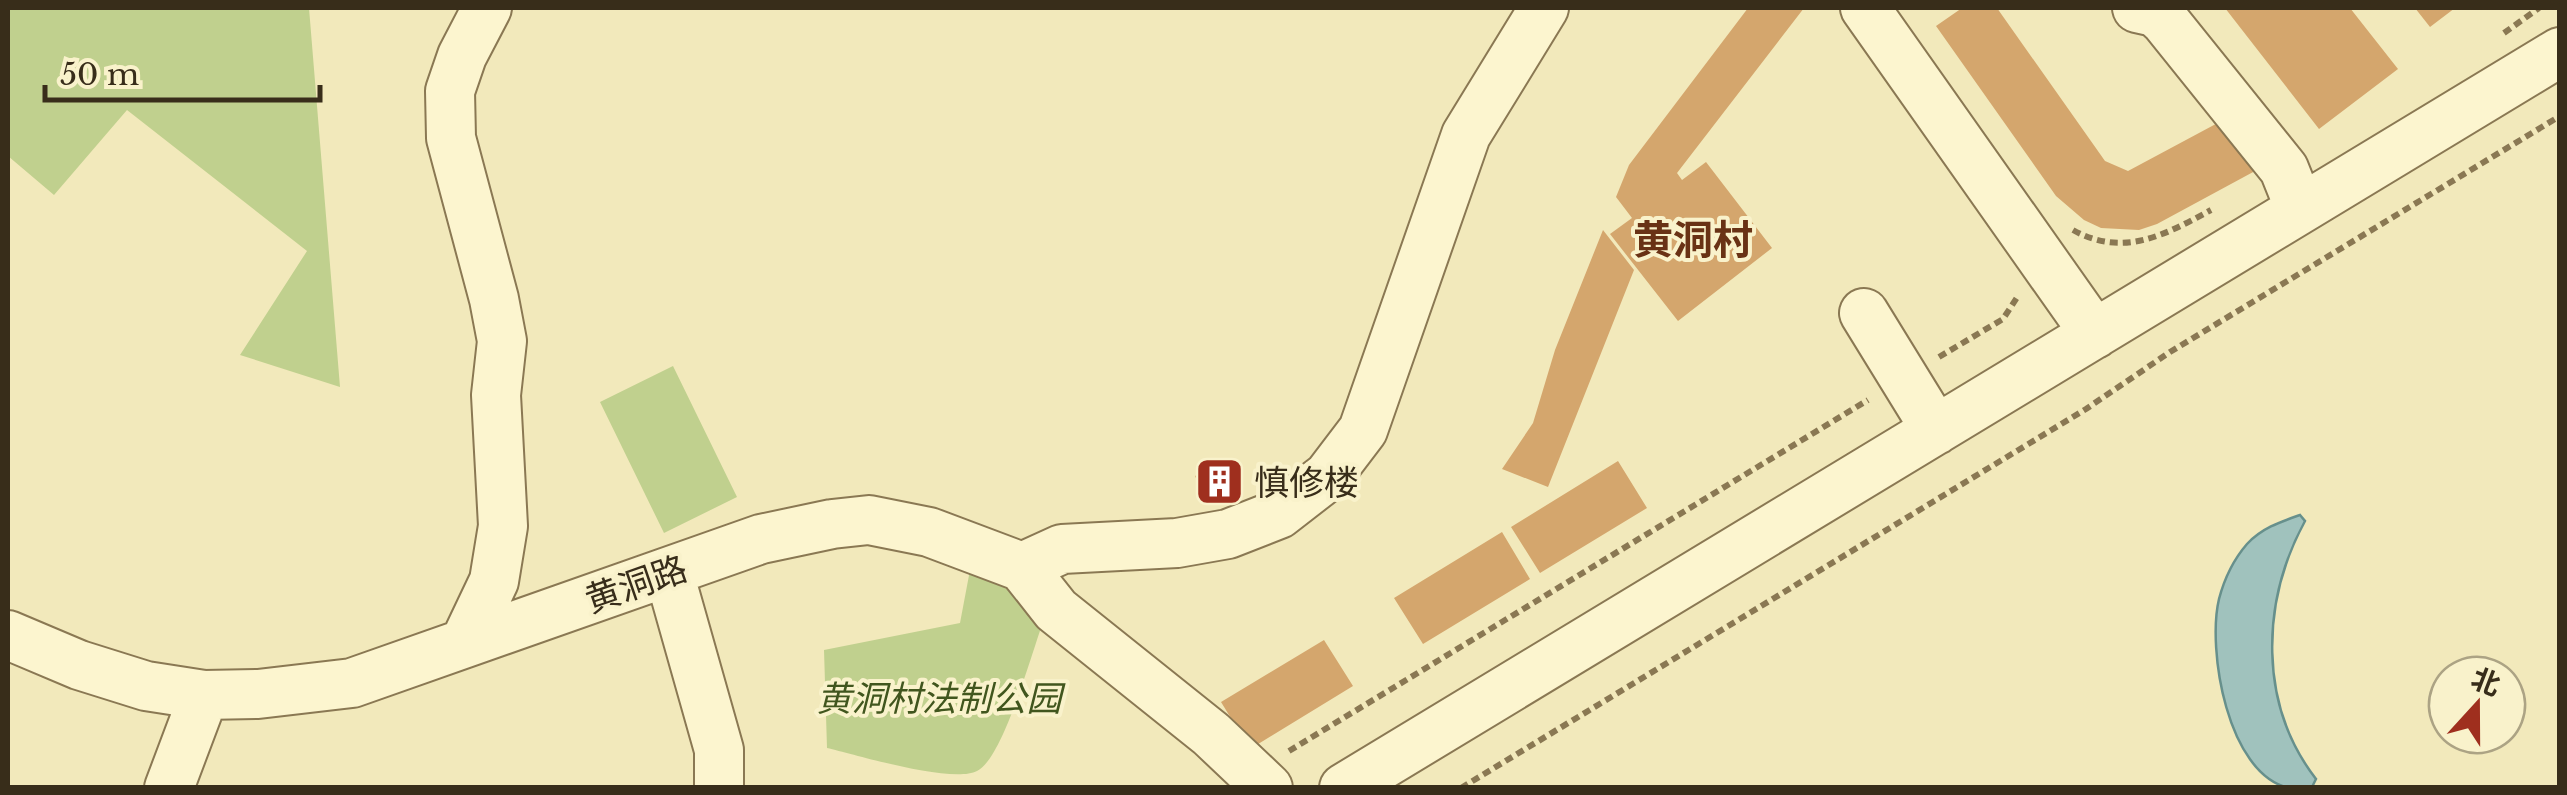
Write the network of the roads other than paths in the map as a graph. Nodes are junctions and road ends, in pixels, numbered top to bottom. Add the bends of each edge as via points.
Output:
1 (488, 8) edge
2 (1544, 8) edge
3 (1865, 8) edge
4 (2137, 8) edge
5 (2560, 52) edge
6 (2300, 209) junction
7 (1864, 313) dead end
8 (2094, 334) junction
9 (1936, 430) junction
10 (1022, 567) junction
11 (669, 573) junction
12 (8, 635) edge
13 (466, 642) junction
14 (204, 695) junction
15 (1273, 772) edge
16 (170, 788) edge
17 (720, 788) edge
18 (1344, 788) edge

1 - 13 street via 450,91 451,138 502,341 496,395 504,526 494,581
2 - 10 street via 1466,135 1362,430 1328,476 1279,514 1228,534 1062,550
3 - 8 street
4 - 6 street via 2155,12 2177,36 2284,170
5 - 6 street
6 - 8 street
7 - 9 street
8 - 9 street
9 - 18 street
10 - 11 street, 黄洞路 via 929,532 869,520 761,539
10 - 15 street via 1056,610 1211,734
11 - 13 street, 黄洞路
11 - 17 street via 720,750
12 - 14 street, 黄洞路 via 146,686
13 - 14 street, 黄洞路 via 352,683
14 - 16 street

